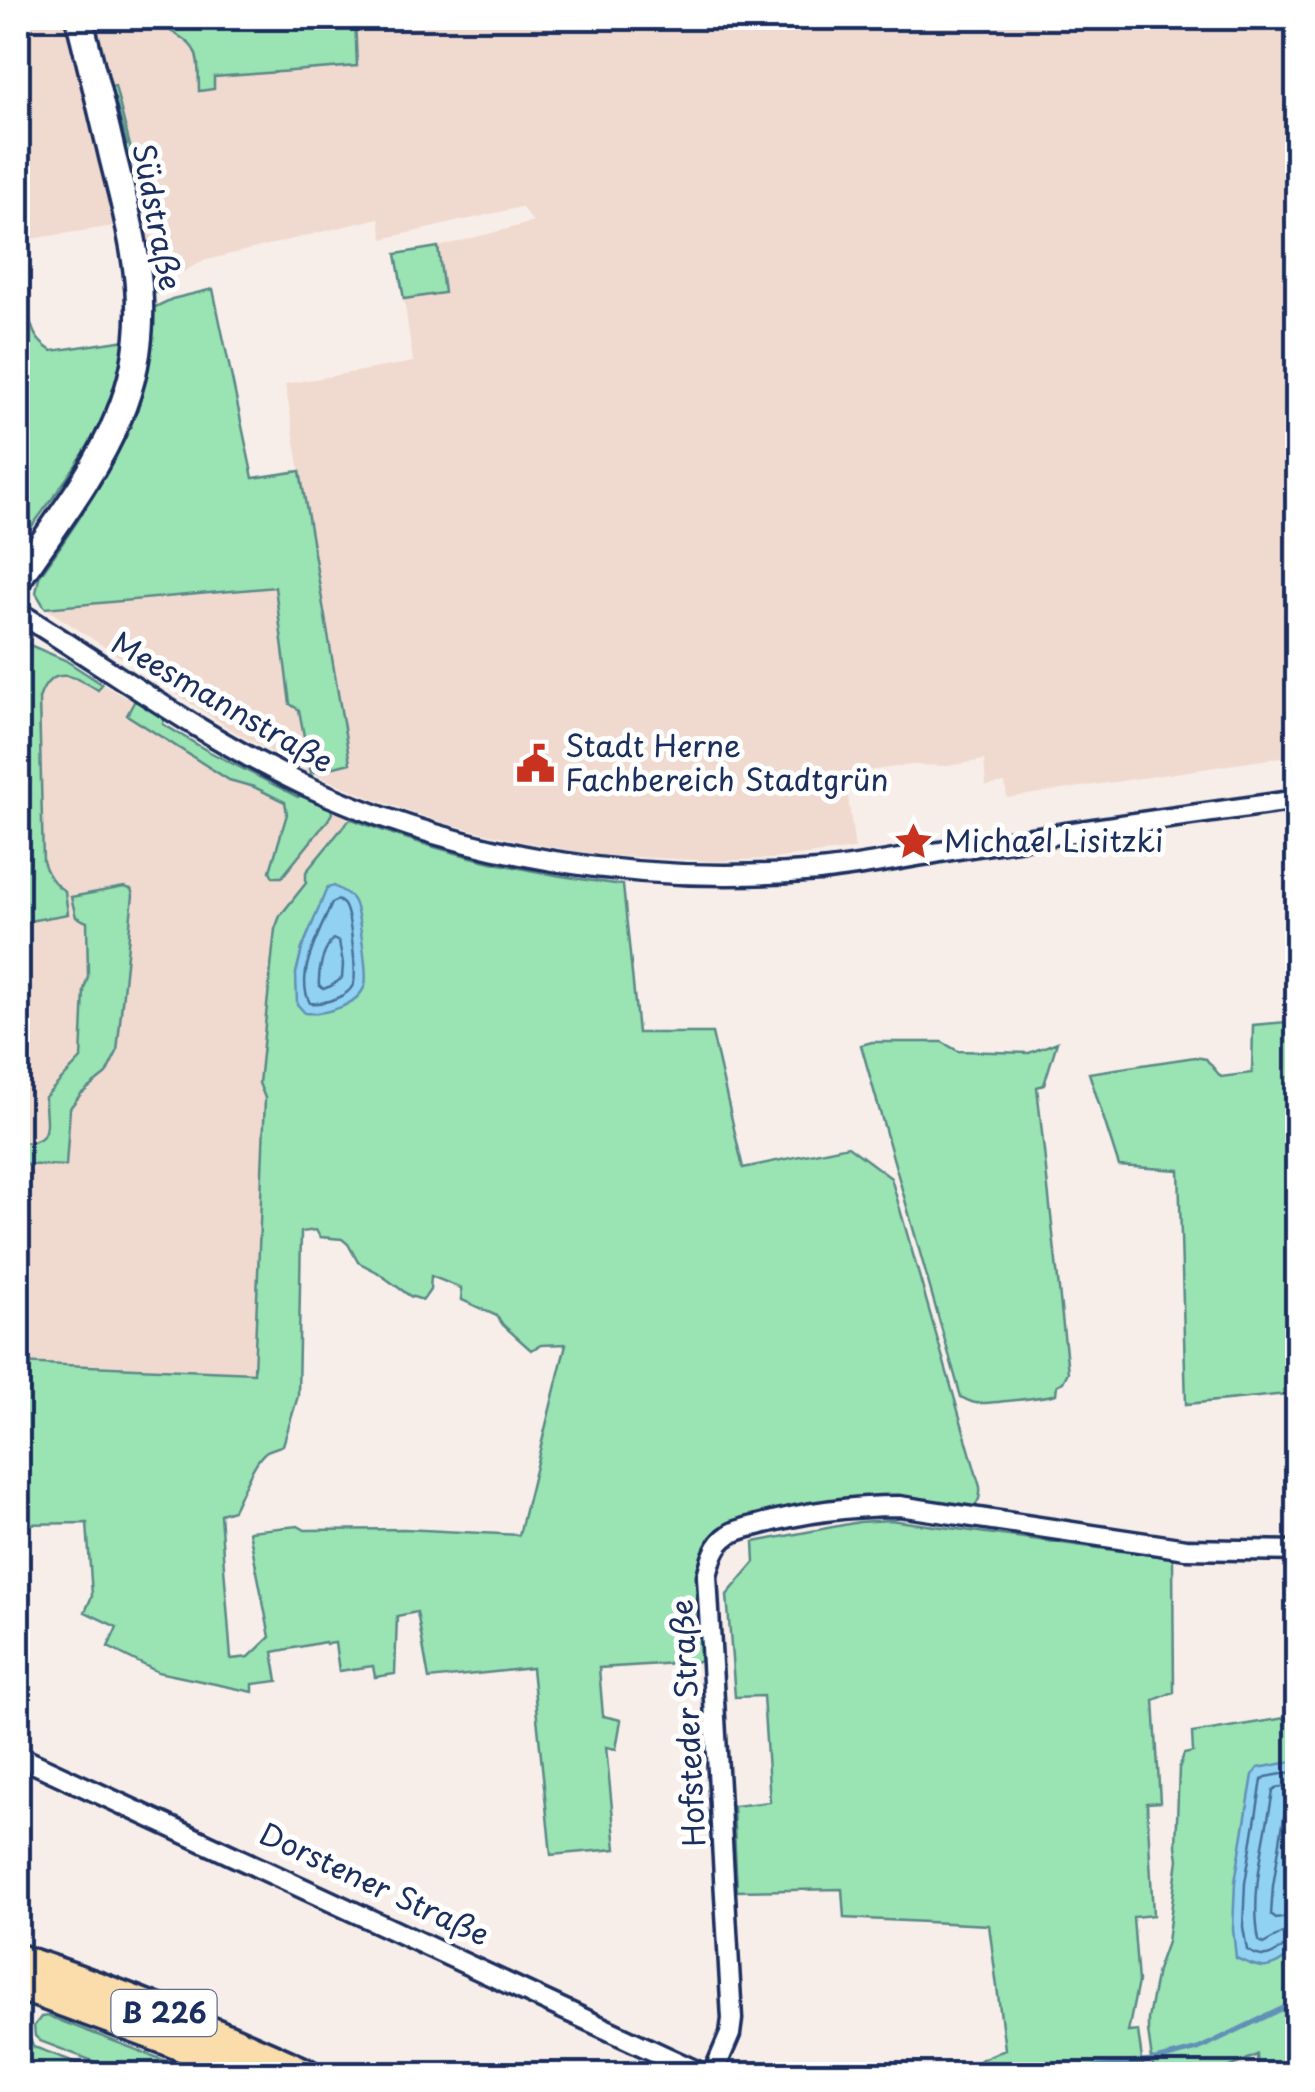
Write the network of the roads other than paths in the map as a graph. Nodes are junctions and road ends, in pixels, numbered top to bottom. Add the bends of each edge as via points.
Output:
1 (79, 18) edge
2 (18, 579) edge
3 (18, 612) edge
4 (1298, 800) edge
5 (1298, 1551) edge
6 (18, 1756) edge
7 (18, 1959) edge
8 (18, 1985) edge
9 (249, 2074) edge
10 (307, 2074) edge
11 (702, 2074) edge
12 (713, 2074) edge

1 - 2 street, Südstraße via 133,239 139,337 117,421
3 - 4 street, Meesmannstraße via 218,740 303,784 424,830 574,865 715,876 822,870
5 - 12 street, Hofsteder Straße via 1186,1549 899,1506 852,1507 726,1536 708,1576 732,2018
6 - 11 street, Dorstener Straße
7 - 10 main road, B 226
8 - 9 main road, B 226

